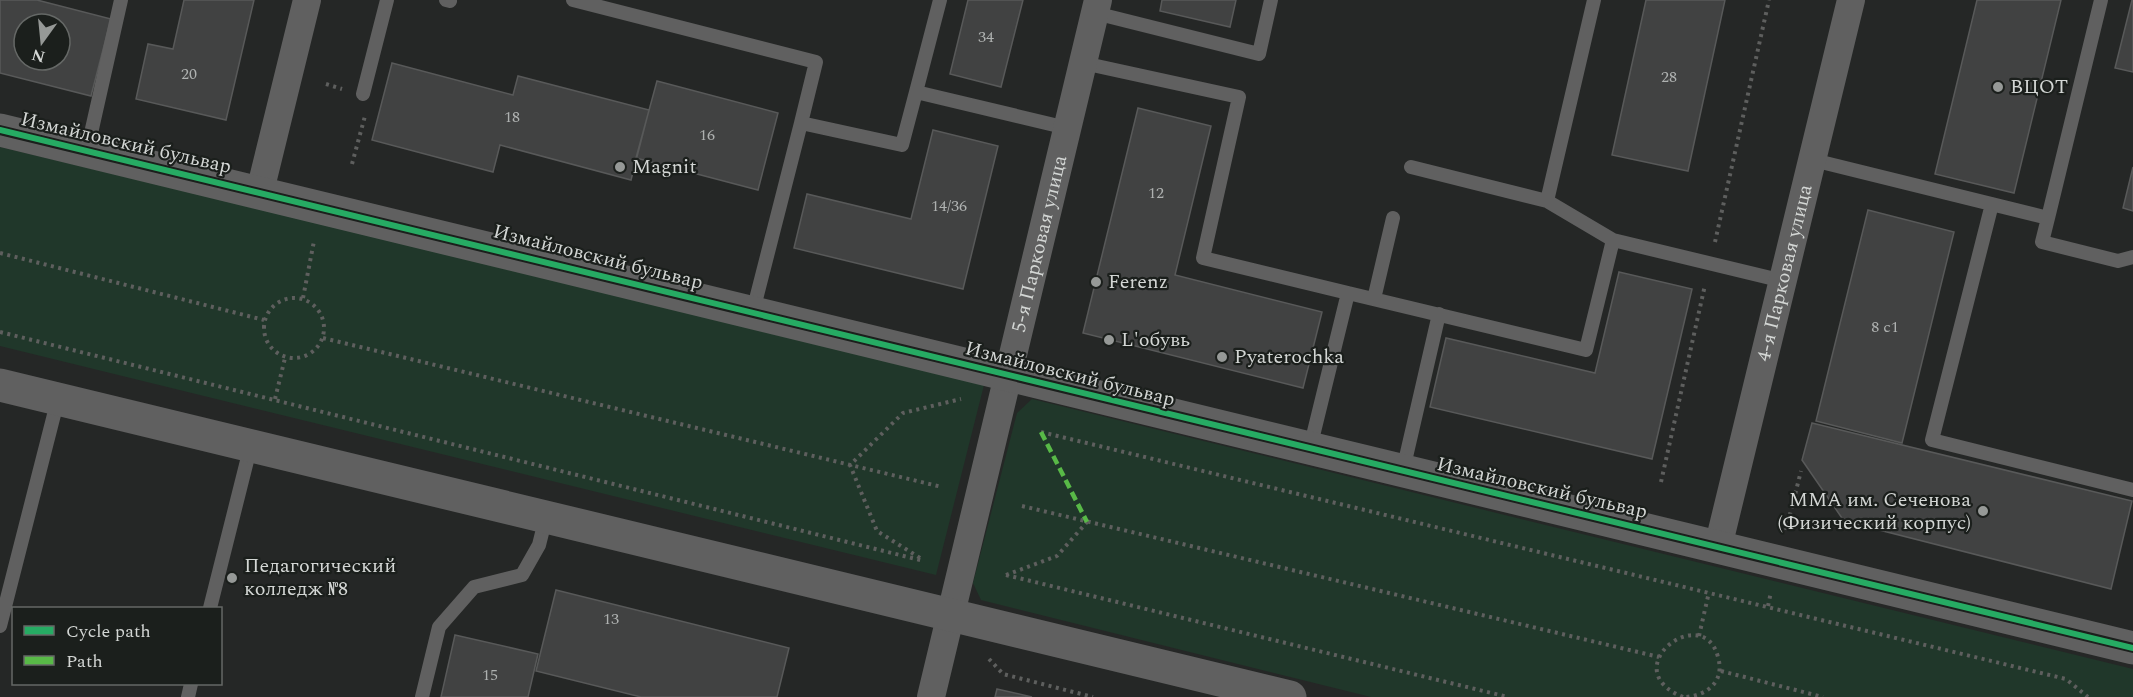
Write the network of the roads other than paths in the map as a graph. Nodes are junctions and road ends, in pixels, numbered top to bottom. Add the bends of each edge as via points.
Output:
1 (121, 0) edge
2 (307, 0) edge
3 (387, 0) edge
4 (573, 0) edge
5 (940, 0) edge
6 (1271, 0) edge
7 (1594, 0) edge
8 (1851, 0) edge
9 (2101, 0) edge
10 (1096, 7) edge
11 (1083, 63) junction
12 (916, 92) junction
13 (363, 94) road end
14 (801, 123) junction
15 (1067, 128) junction
16 (0, 130) edge
17 (87, 151) junction
18 (1813, 160) junction
19 (1411, 166) dead end
20 (260, 192) junction
21 (1547, 201) junction
22 (1992, 204) junction
23 (1394, 218) dead end
24 (2048, 218) junction
25 (1613, 240) junction
26 (2133, 257) edge
27 (1783, 281) junction
28 (1348, 293) junction
29 (1374, 299) junction
30 (753, 311) junction
31 (1439, 314) junction
32 (1008, 375) junction
33 (0, 385) edge
34 (58, 399) junction
35 (251, 445) junction
36 (1310, 449) junction
37 (1402, 472) junction
38 (2133, 490) edge
39 (546, 515) junction
40 (1718, 547) junction
41 (210, 607) edge
42 (951, 613) junction
43 (0, 626) edge
44 (2133, 648) edge
45 (422, 697) edge
46 (931, 697) edge
47 (1290, 697) edge

1 - 17 lane
2 - 20 street
3 - 13 lane
4 - 14 lane via 816,62
5 - 12 lane
6 - 10 lane via 1259,54
7 - 21 lane
8 - 18 street, 4-я Парковая улица
9 - 24 lane
10 - 11 street, 5-я Парковая улица
11 - 15 street, 5-я Парковая улица
11 - 28 lane via 1239,98 1203,258
12 - 14 lane via 902,145
12 - 15 lane
14 - 30 lane
15 - 32 street, 5-я Парковая улица
16 - 17 street, Измайловский бульвар
17 - 20 street, Измайловский бульвар
18 - 22 lane
18 - 27 street, 4-я Парковая улица
19 - 21 lane
20 - 30 street, Измайловский бульвар
21 - 25 lane
22 - 24 lane
22 - 38 lane via 1932,440
23 - 29 lane
24 - 26 lane via 2042,242 2118,261
25 - 27 lane
25 - 31 lane via 1586,350
27 - 40 street, 4-я Парковая улица
28 - 29 lane
28 - 36 lane
29 - 31 lane
30 - 32 street, Измайловский бульвар
31 - 37 lane
32 - 36 street, Измайловский бульвар
32 - 42 street, 5-я Парковая улица
33 - 34 street
34 - 35 street
34 - 43 lane
35 - 39 street
35 - 41 lane
36 - 37 street, Измайловский бульвар
37 - 40 street, Измайловский бульвар
39 - 42 street
39 - 45 lane via 539,545 522,574 474,586 439,627
40 - 44 street, Измайловский бульвар
42 - 46 street, 5-я Парковая улица
42 - 47 street

